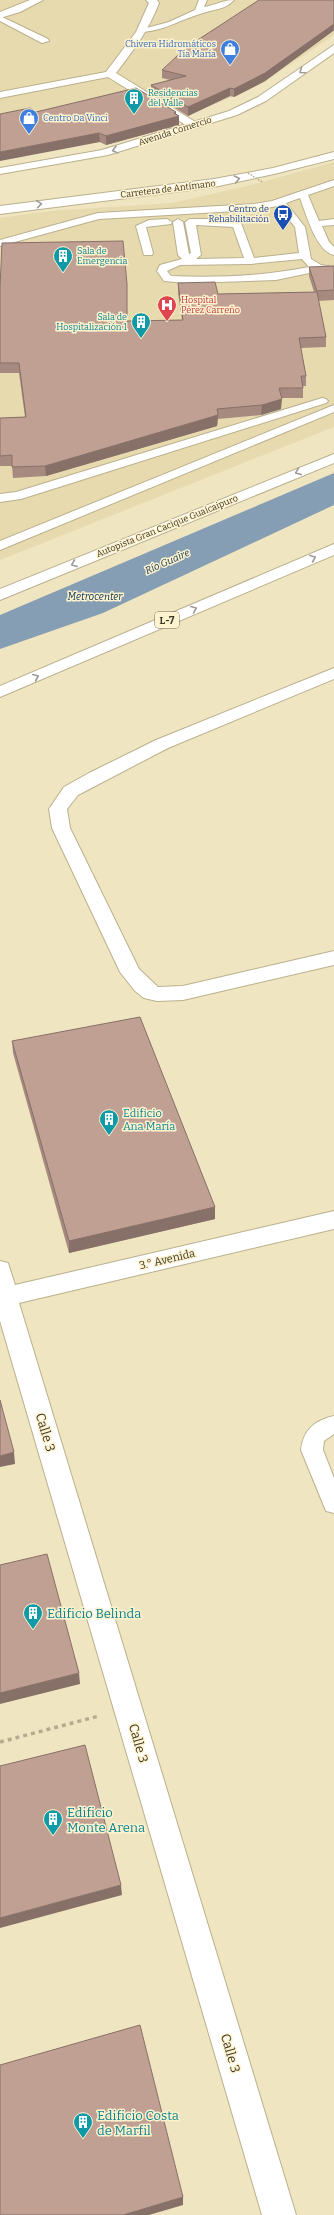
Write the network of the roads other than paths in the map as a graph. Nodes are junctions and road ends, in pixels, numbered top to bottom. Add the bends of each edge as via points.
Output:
1 (38, 0) edge
2 (151, 0) edge
3 (202, 0) edge
4 (230, 0) edge
5 (199, 10) junction
6 (0, 16) edge
7 (143, 30) junction
8 (46, 41) dead end
9 (334, 48) edge
10 (110, 74) junction
11 (0, 95) edge
12 (192, 125) junction
13 (334, 155) edge
14 (0, 171) edge
15 (334, 183) edge
16 (303, 194) junction
17 (279, 202) junction
18 (0, 210) edge
19 (178, 222) junction
20 (190, 222) junction
21 (225, 222) junction
22 (334, 222) edge
23 (315, 224) junction
24 (228, 234) dead end
25 (0, 243) edge
26 (148, 252) dead end
27 (334, 252) edge
28 (305, 256) junction
29 (250, 261) junction
30 (319, 268) junction
31 (334, 270) edge
32 (334, 396) edge
33 (334, 408) edge
34 (334, 458) edge
35 (0, 498) edge
36 (0, 546) edge
37 (334, 549) edge
38 (0, 595) edge
39 (334, 673) edge
40 (0, 692) edge
41 (334, 958) edge
42 (334, 1220) edge
43 (0, 1270) edge
44 (3, 1297) edge
45 (334, 1425) edge
46 (334, 1504) edge
47 (279, 2215) edge

1 - 6 main road
2 - 7 main road via 154,3
3 - 5 lane
4 - 5 lane via 222,6
5 - 7 lane via 171,25
6 - 8 lane
7 - 10 main road
9 -> 12 main road, Avenida Comercio via 262,99 232,113
10 - 11 main road
10 - 12 main road
12 -> 14 main road, Avenida Comercio via 104,152
18 -> 13 main road, Carretera de Antímano via 214,183
15 - 16 lane
16 - 17 lane
16 - 23 lane
17 - 25 lane via 254,207 98,216
17 - 28 lane via 302,230
19 - 20 lane
19 - 20 lane via 183,255 188,258 196,255
19 - 26 lane via 149,222 141,226
20 - 21 lane
21 - 24 lane
21 - 29 lane via 237,225 239,249
22 - 23 lane
23 - 27 lane via 324,243
28 - 29 lane
28 - 30 lane via 311,264
29 - 30 lane via 179,262 164,266 162,271 168,279 187,280 276,277
30 - 31 lane
32 - 35 lane via 17,496
33 - 36 lane
34 -> 38 main road, Autopista Gran Cacique Guaicaipuro
40 -> 37 main road, L-7
39 - 41 main road via 162,744 95,777 71,791 58,809 61,828 130,972 146,992 162,995 183,993
42 - 44 main road, 3.° Avenida
43 - 44 main road, Calle 3
44 - 47 main road, Calle 3 via 129,1709
45 - 46 lane via 323,1428 317,1434 312,1443 312,1450

